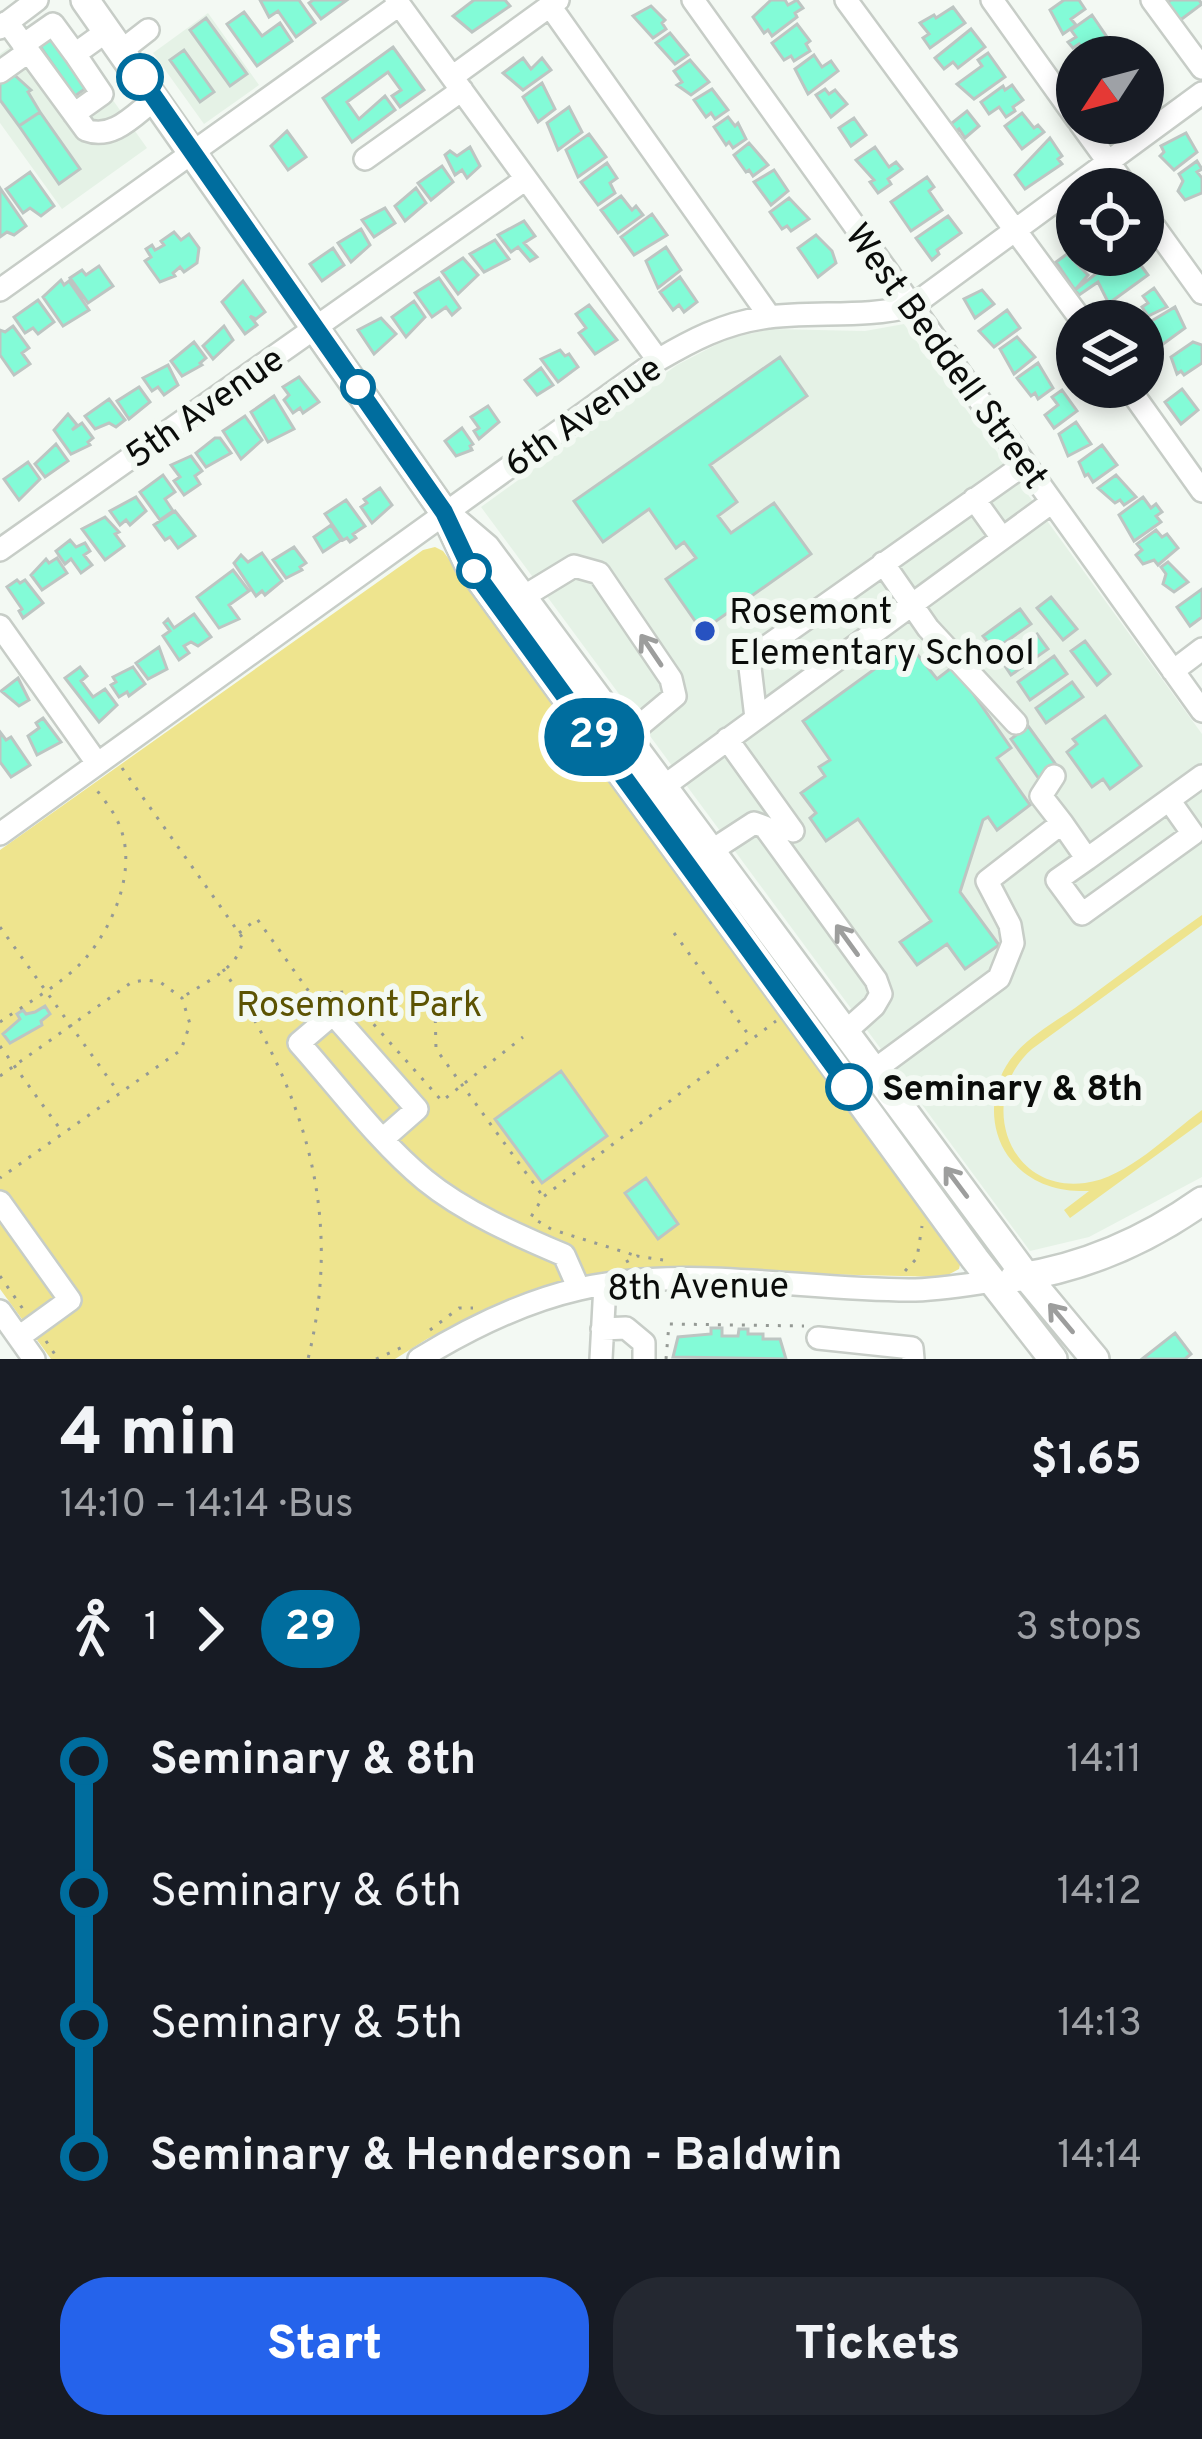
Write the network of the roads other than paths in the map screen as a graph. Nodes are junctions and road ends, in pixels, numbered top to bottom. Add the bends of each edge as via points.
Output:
1 (37, 0) edge
2 (85, 0) edge
3 (693, 0) edge
4 (846, 0) edge
5 (992, 0) edge
6 (1152, 0) edge
7 (398, 3) edge
8 (554, 3) edge
9 (3, 25) edge
10 (148, 30) dead end
11 (114, 41) junction
12 (26, 48) junction
13 (75, 54) junction
14 (1202, 68) edge
15 (0, 72) edge
16 (457, 84) junction
17 (1056, 90) edge
18 (1202, 94) edge
19 (155, 99) junction
20 (74, 114) junction
21 (1095, 144) edge
22 (194, 152) junction
23 (365, 159) dead end
24 (1108, 162) junction
25 (1112, 168) edge
26 (526, 179) junction
27 (1016, 229) junction
28 (1164, 240) edge
29 (0, 290) edge
30 (1202, 293) edge
31 (1067, 300) edge
32 (912, 305) junction
33 (770, 317) junction
34 (317, 326) junction
35 (658, 360) junction
36 (1143, 408) edge
37 (1025, 464) junction
38 (1202, 491) edge
39 (974, 500) junction
40 (1052, 502) junction
41 (444, 512) junction
42 (1002, 538) junction
43 (0, 550) edge
44 (884, 563) junction
45 (523, 597) junction
46 (911, 603) junction
47 (0, 626) edge
48 (1202, 650) edge
49 (1173, 670) junction
50 (1202, 710) edge
51 (756, 718) junction
52 (1016, 723) dead end
53 (626, 737) junction
54 (727, 739) junction
55 (97, 771) junction
56 (1054, 776) dead end
57 (1202, 776) edge
58 (651, 795) junction
59 (1169, 800) junction
60 (1062, 823) junction
61 (794, 832) dead end
62 (0, 834) edge
63 (711, 851) junction
64 (1087, 859) junction
65 (845, 1032) junction
66 (873, 1071) junction
67 (849, 1087) junction
68 (384, 1138) junction
69 (1202, 1201) edge
70 (0, 1202) edge
71 (1026, 1276) junction
72 (992, 1281) junction
73 (604, 1285) junction
74 (579, 1289) junction
75 (0, 1311) edge
76 (602, 1329) junction
77 (19, 1337) junction
78 (812, 1340) road end
79 (416, 1350) edge
80 (34, 1359) edge
81 (601, 1359) edge
82 (644, 1359) edge
83 (913, 1359) edge
84 (1053, 1359) edge
85 (1095, 1359) edge

1 - 9 street
2 - 11 main road
3 - 32 street, West Beddell Street
4 - 27 street
5 - 17 street
6 - 14 street
7 - 16 street
7 - 22 street
8 - 16 street
8 - 33 street
9 - 12 street
10 - 11 street
11 - 13 street
11 - 19 main road
12 - 13 street via 53,24
12 - 15 street
12 - 20 street
13 - 20 street via 102,94
16 - 23 street
16 - 26 street
18 - 24 street, 6th Avenue
19 - 20 street via 99,135
19 - 22 main road
21 - 24 street
22 - 29 street
22 - 34 main road
24 - 25 street
24 - 27 street, 6th Avenue
26 - 34 street, 5th Avenue
26 - 35 street
27 - 31 street
27 - 32 street, 6th Avenue
28 - 30 street
32 - 33 street, 6th Avenue via 878,315
32 - 37 street, West Beddell Street
33 - 35 street, 6th Avenue via 704,333
34 - 41 main road
34 - 43 street, 5th Avenue
35 - 41 street, 6th Avenue
36 - 38 street
37 - 39 street
37 - 40 street, West Beddell Street
39 - 42 street
39 - 44 street
40 - 42 street
40 - 49 street, West Beddell Street
41 - 45 main road via 486,548
41 - 55 street, 6th Avenue
41 - 58 main road via 468,563
42 - 46 street
44 - 46 street
44 - 51 street via 749,659
45 - 53 main road
53 -> 45 street via 675,696 599,573 574,566
46 - 51 street
46 - 52 street
47 - 55 street
48 - 49 street
49 - 50 street, West Beddell Street
51 - 54 street
53 - 58 main road
54 - 58 street
54 - 61 street
55 - 62 street, 6th Avenue
56 - 60 street via 1041,796
57 - 59 street
58 - 63 main road
58 - 67 main road
59 - 64 street
59 - 64 street via 1193,834 1082,914 1057,880
60 - 64 street
60 - 66 street via 987,880 1013,943 999,978
63 - 65 main road
65 -> 63 street via 874,1006 881,994 876,980 765,827 742,829
65 - 66 main road
66 - 67 main road
71 -> 66 main road
67 - 72 main road
68 - 68 street via 416,1109 333,1014 299,1043
68 - 74 street via 427,1181 564,1255
69 - 71 main road via 1118,1251
70 - 77 street via 70,1300
71 - 72 main road
85 -> 71 main road
72 - 73 street, 8th Avenue via 908,1290 681,1280
72 - 84 main road
73 - 74 street, 8th Avenue
73 - 76 street
74 - 79 street, 8th Avenue
75 - 77 street
76 - 81 street
76 - 82 street via 626,1328 644,1343
77 - 80 street
78 - 83 street via 912,1348

